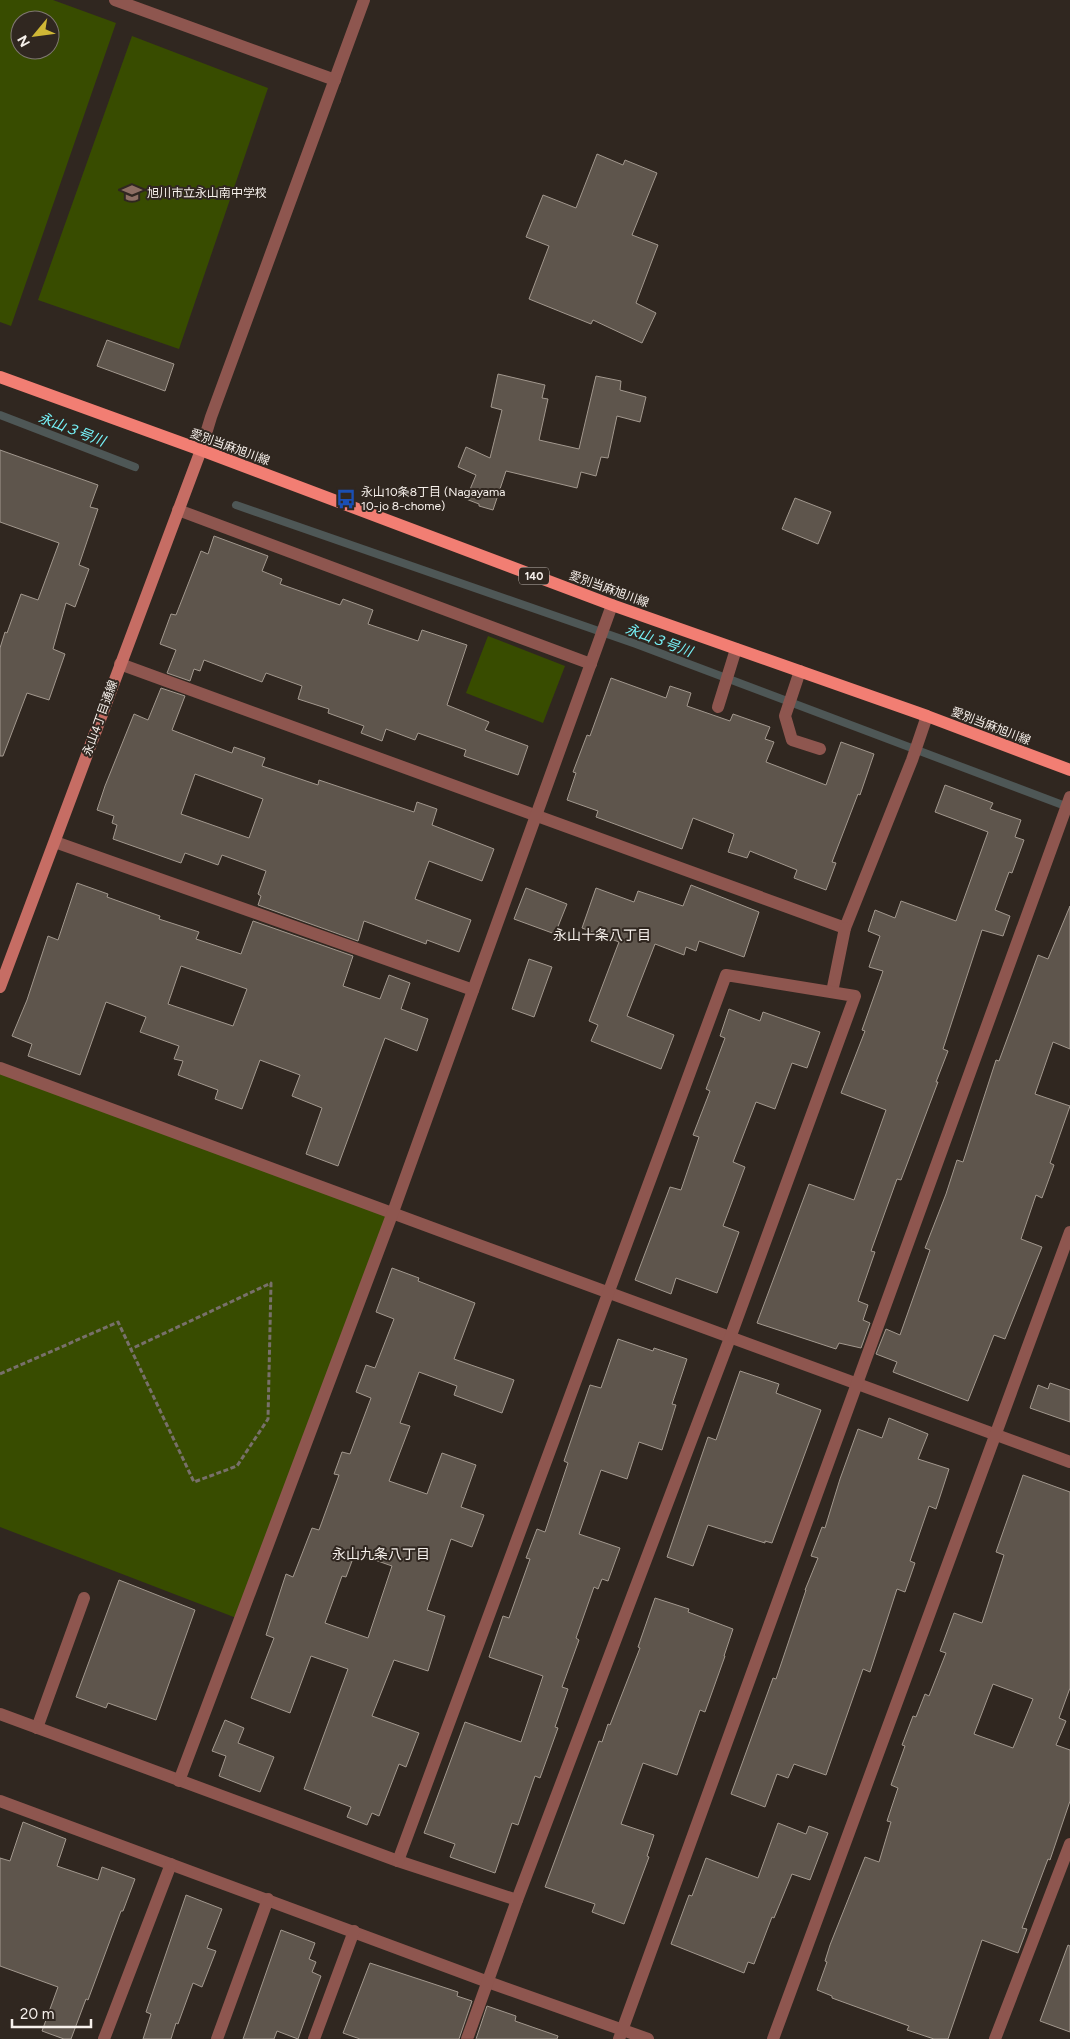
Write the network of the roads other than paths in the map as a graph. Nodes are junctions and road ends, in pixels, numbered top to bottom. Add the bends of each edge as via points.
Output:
1 (115, 0) edge
2 (364, 0) edge
3 (334, 80) junction
4 (0, 377) edge
5 (202, 450) junction
6 (178, 510) junction
7 (612, 605) junction
8 (736, 649) junction
9 (120, 664) junction
10 (591, 664) junction
11 (800, 671) junction
12 (718, 707) dead end
13 (927, 716) junction
14 (820, 749) dead end
15 (1070, 770) edge
16 (1070, 797) edge
17 (535, 814) junction
18 (55, 842) junction
19 (845, 928) junction
20 (0, 987) edge
21 (473, 990) junction
22 (832, 992) junction
23 (0, 1068) edge
24 (393, 1212) junction
25 (1070, 1232) edge
26 (607, 1293) junction
27 (730, 1338) junction
28 (857, 1386) junction
29 (996, 1435) junction
30 (1070, 1462) edge
31 (84, 1598) dead end
32 (0, 1714) edge
33 (36, 1728) junction
34 (180, 1781) junction
35 (0, 1800) edge
36 (1070, 1844) edge
37 (398, 1861) junction
38 (171, 1864) junction
39 (268, 1899) junction
40 (517, 1900) junction
41 (354, 1931) junction
42 (488, 1982) junction
43 (621, 2034) edge
44 (104, 2039) edge
45 (217, 2039) edge
46 (314, 2039) edge
47 (467, 2039) edge
48 (648, 2039) edge
49 (773, 2039) edge
50 (995, 2039) edge

1 - 3 street
2 - 3 street
3 - 5 street via 211,417
4 - 5 main road, 愛別当麻旭川線 / 140
5 - 6 street, 永山4丁目通線
5 - 7 main road, 愛別当麻旭川線 / 140
6 - 9 street, 永山4丁目通線
6 - 10 street
7 - 8 main road, 愛別当麻旭川線 / 140
7 - 10 street
8 - 11 main road, 愛別当麻旭川線 / 140
8 - 12 street
9 - 17 street
9 - 18 street, 永山4丁目通線
10 - 17 street
11 - 13 main road, 愛別当麻旭川線 / 140
11 - 14 street via 785,716 792,740
13 - 15 main road, 愛別当麻旭川線 / 140
13 - 19 street
16 - 28 street
17 - 19 street
17 - 21 street
18 - 20 street, 永山4丁目通線
18 - 21 street
19 - 22 street
21 - 24 street
22 - 26 street via 726,975
22 - 27 street via 855,996
23 - 24 street
24 - 26 street
24 - 34 street
25 - 29 street
26 - 27 street
26 - 37 street
27 - 28 street
27 - 40 street
28 - 29 street
28 - 43 street
29 - 30 street
29 - 49 street
31 - 33 street
32 - 33 street
33 - 34 street
34 - 37 street
35 - 38 street
36 - 50 street
37 - 40 street
38 - 39 street
38 - 44 street
39 - 41 street
39 - 45 street
40 - 42 street
41 - 42 street
41 - 46 street
42 - 43 street
42 - 47 street
43 - 48 street

